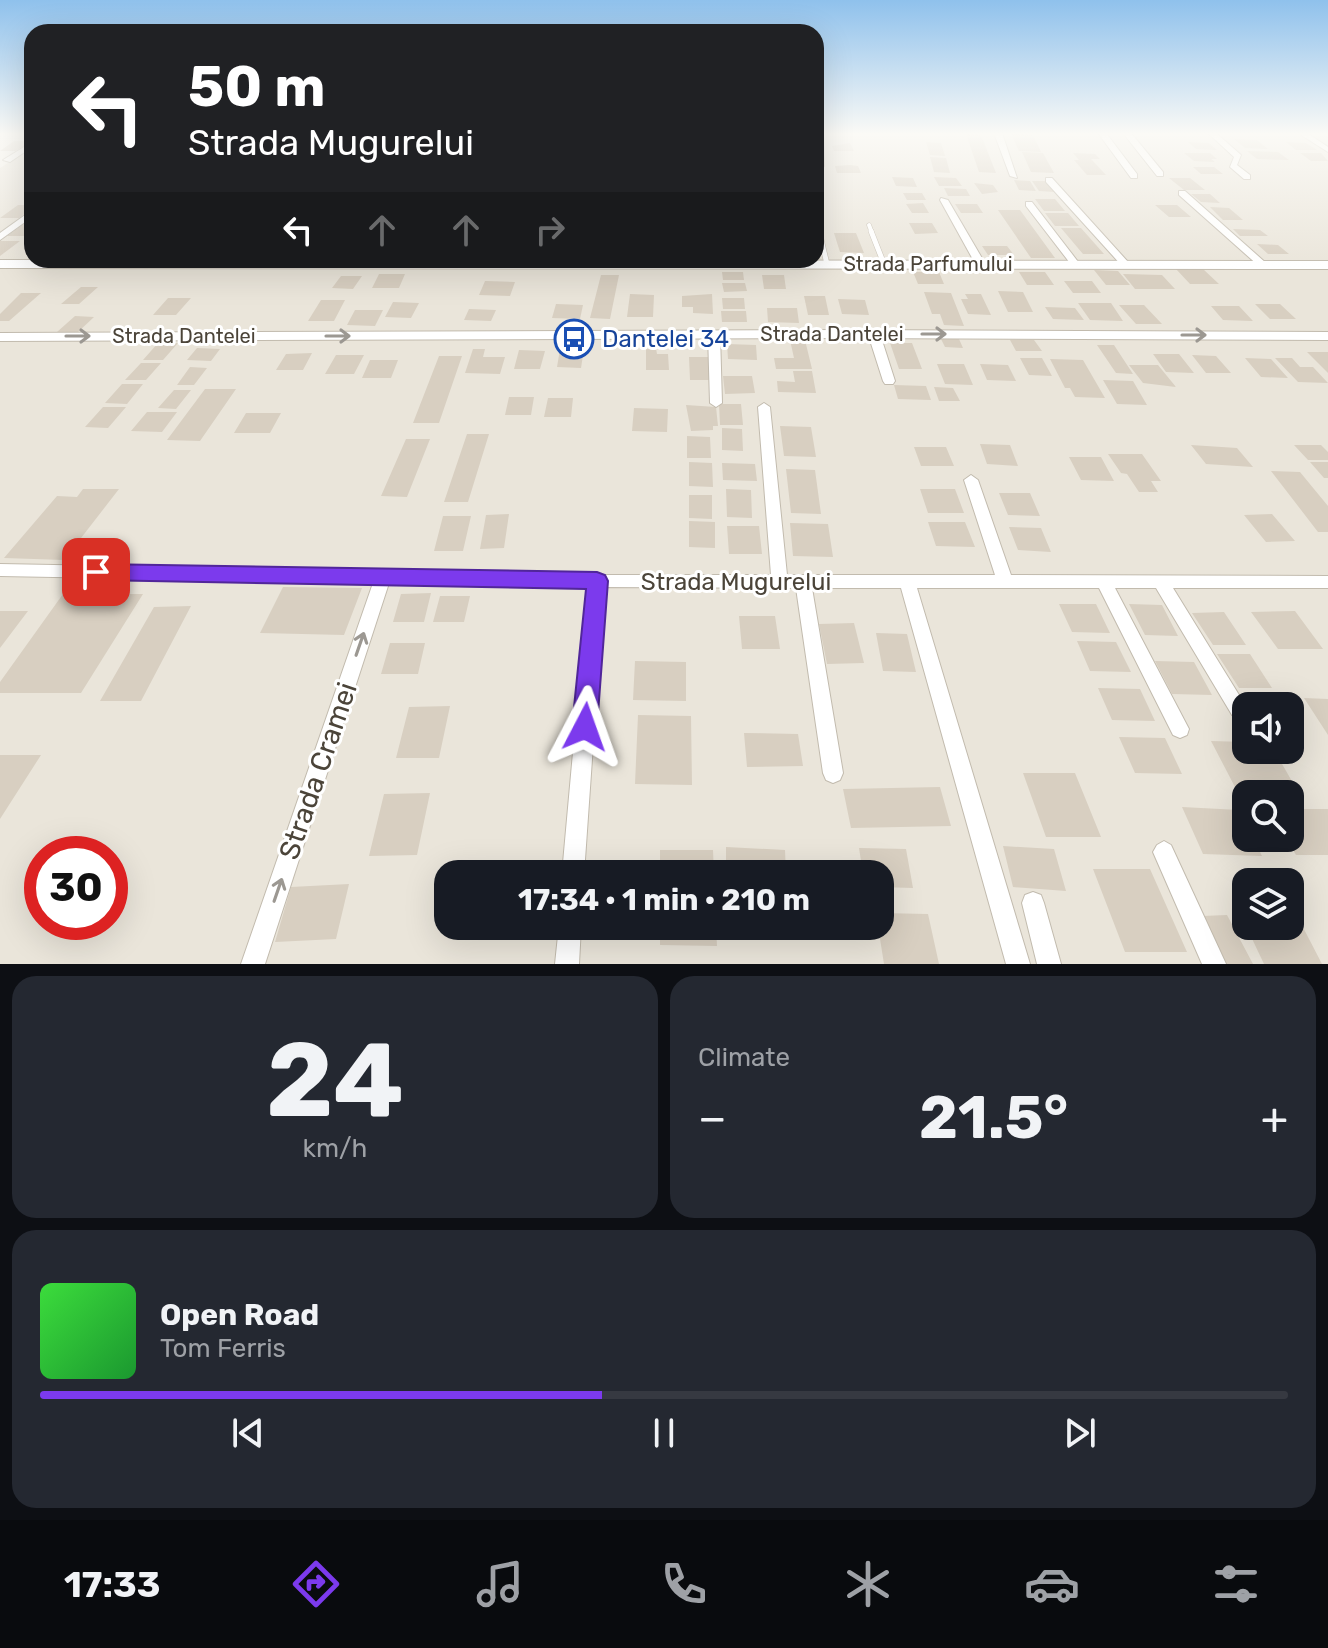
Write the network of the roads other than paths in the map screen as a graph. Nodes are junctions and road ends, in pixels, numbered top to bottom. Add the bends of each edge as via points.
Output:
1 (1049, 180) dead end
2 (1182, 193) dead end
3 (944, 200) dead end
4 (1029, 204) dead end
5 (24, 219) edge
6 (869, 225) dead end
7 (0, 237) edge
8 (824, 252) edge
9 (24, 263) edge
10 (0, 264) edge
11 (824, 264) edge
12 (827, 264) junction
13 (884, 264) junction
14 (981, 265) junction
15 (1076, 265) junction
16 (1126, 265) junction
17 (1263, 265) junction
18 (1328, 265) edge
19 (714, 334) junction
20 (874, 334) junction
21 (1328, 336) edge
22 (0, 337) edge
23 (889, 381) dead end
24 (716, 403) dead end
25 (764, 407) dead end
26 (971, 480) dead end
27 (0, 570) edge
28 (383, 578) junction
29 (597, 581) junction
30 (780, 582) junction
31 (803, 582) junction
32 (1104, 582) junction
33 (1161, 582) junction
34 (1328, 582) edge
35 (908, 583) junction
36 (1006, 583) junction
37 (1232, 699) edge
38 (1180, 729) dead end
39 (833, 773) dead end
40 (1164, 852) dead end
41 (574, 860) edge
42 (1033, 903) dead end
43 (569, 940) edge
44 (253, 964) edge
45 (567, 964) edge
46 (1018, 964) edge
47 (1049, 964) edge
48 (1214, 964) edge

1 - 16 street
2 - 17 street
3 - 14 street
4 - 15 street
5 - 7 street
6 - 13 lane
8 - 12 lane
9 - 10 street, Strada Parfumului
11 - 12 street, Strada Parfumului
12 - 13 street, Strada Parfumului
13 - 14 street, Strada Parfumului
14 - 15 street, Strada Parfumului
15 - 16 street, Strada Parfumului
16 - 17 street, Strada Parfumului
17 - 18 street, Strada Parfumului
19 - 20 street, Strada Dantelei
22 -> 19 street, Strada Dantelei
19 - 24 street
20 -> 21 street, Strada Dantelei
20 - 23 street
25 - 30 street
26 - 36 street
27 - 28 street, Strada Mugurelui
28 - 29 street, Strada Mugurelui
44 -> 28 street, Strada Cramei
29 - 30 street, Strada Mugurelui
29 - 41 street
30 - 31 street, Strada Mugurelui
31 - 35 street, Strada Mugurelui
31 - 39 street
32 - 33 street, Strada Mugurelui
32 - 36 street, Strada Mugurelui
32 - 38 street
33 - 34 street, Strada Mugurelui
33 - 37 street
35 - 36 street, Strada Mugurelui
35 - 46 street
40 - 48 street
42 - 47 street
43 - 45 street

